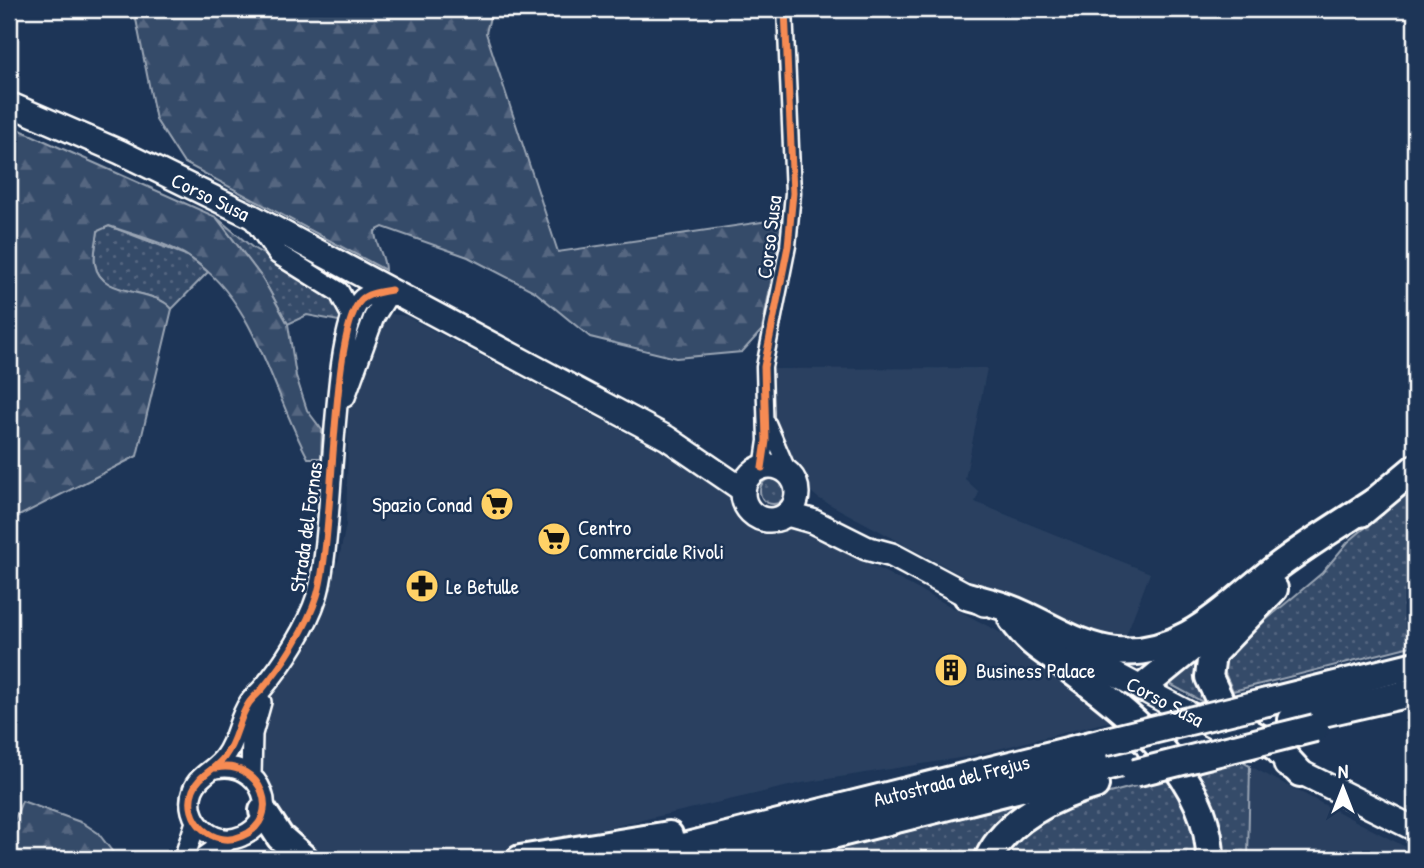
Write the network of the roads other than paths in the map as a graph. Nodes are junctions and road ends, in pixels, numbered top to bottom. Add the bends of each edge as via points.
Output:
1 (785, 9) edge
2 (9, 104) edge
3 (251, 216) junction
4 (391, 290) junction
5 (351, 314) junction
6 (339, 407) junction
7 (766, 419) junction
8 (1415, 468) edge
9 (753, 477) junction
10 (794, 484) junction
11 (1374, 502) junction
12 (787, 514) junction
13 (892, 555) junction
14 (1289, 574) junction
15 (967, 596) junction
16 (1012, 619) junction
17 (1409, 665) edge
18 (264, 687) junction
19 (1142, 688) junction
20 (1415, 692) edge
21 (216, 768) junction
22 (1130, 768) junction
23 (1300, 773) junction
24 (251, 775) junction
25 (263, 811) junction
26 (806, 817) junction
27 (196, 822) junction
28 (1412, 823) edge
29 (230, 839) junction
30 (184, 859) edge
31 (202, 859) edge
32 (305, 859) edge
33 (520, 859) edge
34 (635, 859) edge
35 (736, 859) edge
36 (988, 859) edge
37 (1210, 859) edge

1 - 7 street, Corso Susa via 793,193 788,246 764,368
2 - 3 main road, Corso Susa
3 - 4 main road, Corso Susa
3 - 5 street via 278,254 339,292
4 - 5 street via 364,296
4 - 6 street, Strada del Fornas via 374,317
4 - 9 main road, Corso Susa via 667,438
5 - 6 street, Strada del Fornas
6 - 18 street, Strada del Fornas via 321,582 305,622
7 - 9 street, Corso Susa
7 - 10 street, Corso Susa
8 - 11 highway
9 - 10 main road via 778,468
9 - 12 main road via 746,506 757,517 772,520
10 - 12 main road via 796,501
10 - 13 main road, Corso Susa via 873,536
11 - 14 highway
11 - 15 highway via 1284,562 1214,619 1188,635 1144,650 1116,651 1087,644 1008,608
12 - 13 main road, Corso Susa
13 - 15 main road, Corso Susa
14 - 19 highway
14 - 23 highway via 1221,642 1209,665 1216,698 1227,716 1278,748
15 - 16 main road, Corso Susa
16 - 19 main road, Corso Susa
16 - 37 highway via 1029,643 1097,689 1178,769 1200,807 1208,830
17 - 26 highway, Autostrada del Frejus, bridge
18 - 21 street, Strada del Fornas via 249,702 232,745
18 - 24 street, Strada del Fornas via 252,734
19 - 23 main road, Corso Susa
20 - 22 highway, Autostrada del Frejus
21 - 24 street via 234,767
21 - 27 street via 193,790
22 - 35 highway, Autostrada del Frejus
22 - 36 highway via 1030,814 1009,830
23 - 28 main road, Corso Susa via 1378,814
24 - 25 street via 262,791
25 - 29 street via 251,830
25 - 32 highway via 280,837
26 - 33 highway via 750,817
26 - 34 highway, Autostrada del Frejus
27 - 29 street via 210,835
27 - 30 street
29 - 31 street

